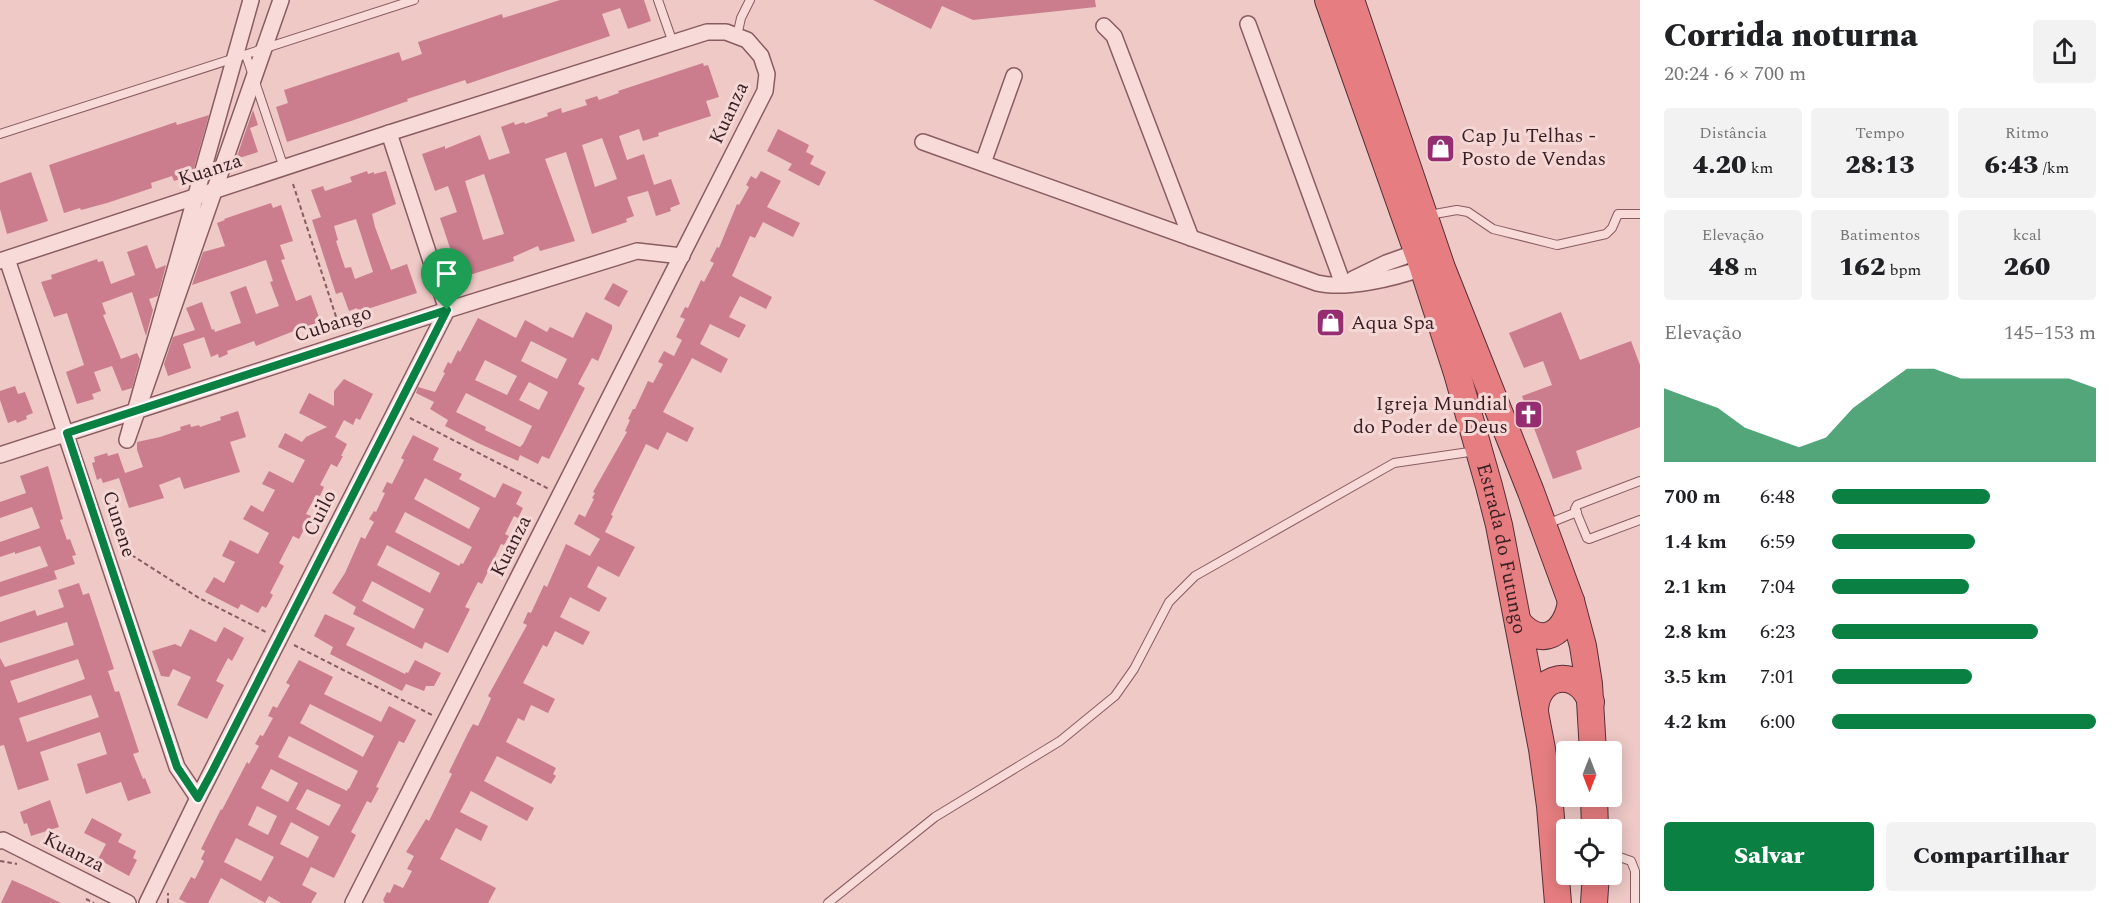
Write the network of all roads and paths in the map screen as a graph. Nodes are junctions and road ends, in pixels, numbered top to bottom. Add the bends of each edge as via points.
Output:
1 (251, 0) edge
2 (281, 0) edge
3 (414, 0) edge
4 (658, 0) edge
5 (750, 0) edge
6 (1328, 0) edge
7 (1351, 0) edge
8 (1248, 24) dead end
9 (1104, 26) dead end
10 (737, 36) junction
11 (673, 43) junction
12 (246, 55) junction
13 (1014, 76) dead end
14 (389, 133) junction
15 (0, 134) edge
16 (923, 142) dead end
17 (282, 162) dead end
18 (982, 163) junction
19 (293, 184) dead end
20 (1640, 214) edge
21 (1424, 217) junction
22 (1191, 238) junction
23 (682, 256) junction
24 (4, 260) edge
25 (1420, 260) junction
26 (1343, 285) junction
27 (447, 310) junction
28 (341, 332) dead end
29 (410, 418) dead end
30 (67, 433) junction
31 (1479, 451) junction
32 (0, 455) edge
33 (1640, 481) edge
34 (549, 489) dead end
35 (1577, 512) junction
36 (1640, 520) edge
37 (1543, 525) junction
38 (119, 547) dead end
39 (1571, 601) junction
40 (1518, 622) junction
41 (269, 634) dead end
42 (294, 645) dead end
43 (1591, 702) junction
44 (1535, 712) junction
45 (434, 716) dead end
46 (1593, 741) edge
47 (198, 798) junction
48 (1, 836) edge
49 (1622, 858) edge
50 (0, 861) edge
51 (19, 865) dead end
52 (1595, 885) edge
53 (169, 891) dead end
54 (85, 898) dead end
55 (94, 903) edge
56 (128, 903) edge
57 (147, 903) edge
58 (168, 903) edge
59 (352, 903) edge
60 (828, 903) edge
61 (1557, 903) edge
62 (1594, 903) edge
63 (1635, 903) edge

1 - 2 street via 127,440
3 - 12 lane
4 - 11 lane
5 - 10 lane
6 - 25 highway, Estrada do Futungo
7 - 21 highway, Estrada do Futungo
8 - 26 street
9 - 22 street via 1114,36
10 - 11 street, Kuanza via 707,32
10 - 23 street, Kuanza via 747,40 761,56 767,74 765,91
11 - 14 street, Kuanza
12 - 15 lane
12 - 17 lane
13 - 18 street
14 - 24 street, Kuanza
14 - 27 street
16 - 18 street
18 - 22 street
19 - 28 path
20 - 21 lane via 1618,214 1606,234 1557,245 1494,229 1468,212 1444,211
21 - 37 highway, Estrada do Futungo
22 - 26 street via 1317,283
23 - 27 street, Cubango via 637,251
23 - 59 street, Kuanza
24 - 30 street, Cunene
25 - 26 street via 1386,263
25 - 31 highway, Estrada do Futungo
27 - 30 street, Cubango
27 - 47 street, Cuilo
29 - 34 path
30 - 32 street, Cubango
30 - 47 street, Cunene via 177,767
31 - 40 highway, Estrada do Futungo
31 - 60 lane via 1394,463 1195,576 1169,602 1134,669 1115,696 1060,741 935,817
33 - 35 lane via 1577,505
35 - 36 lane via 1589,539
35 - 37 lane
37 - 39 highway, Estrada do Futungo
38 - 41 path via 200,598
39 - 40 highway via 1567,622 1552,634 1533,634
39 - 43 highway via 1583,646
40 - 44 highway, Estrada do Futungo
42 - 45 path
43 - 44 highway via 1582,686 1558,679 1538,694
43 - 46 highway
44 - 61 highway, Estrada do Futungo via 1550,806
47 - 57 street, Cuilo
48 - 56 street, Kuanza
49 - 63 lane via 1631,861 1635,871
50 - 51 path
52 - 62 highway
53 - 58 path
54 - 55 path

